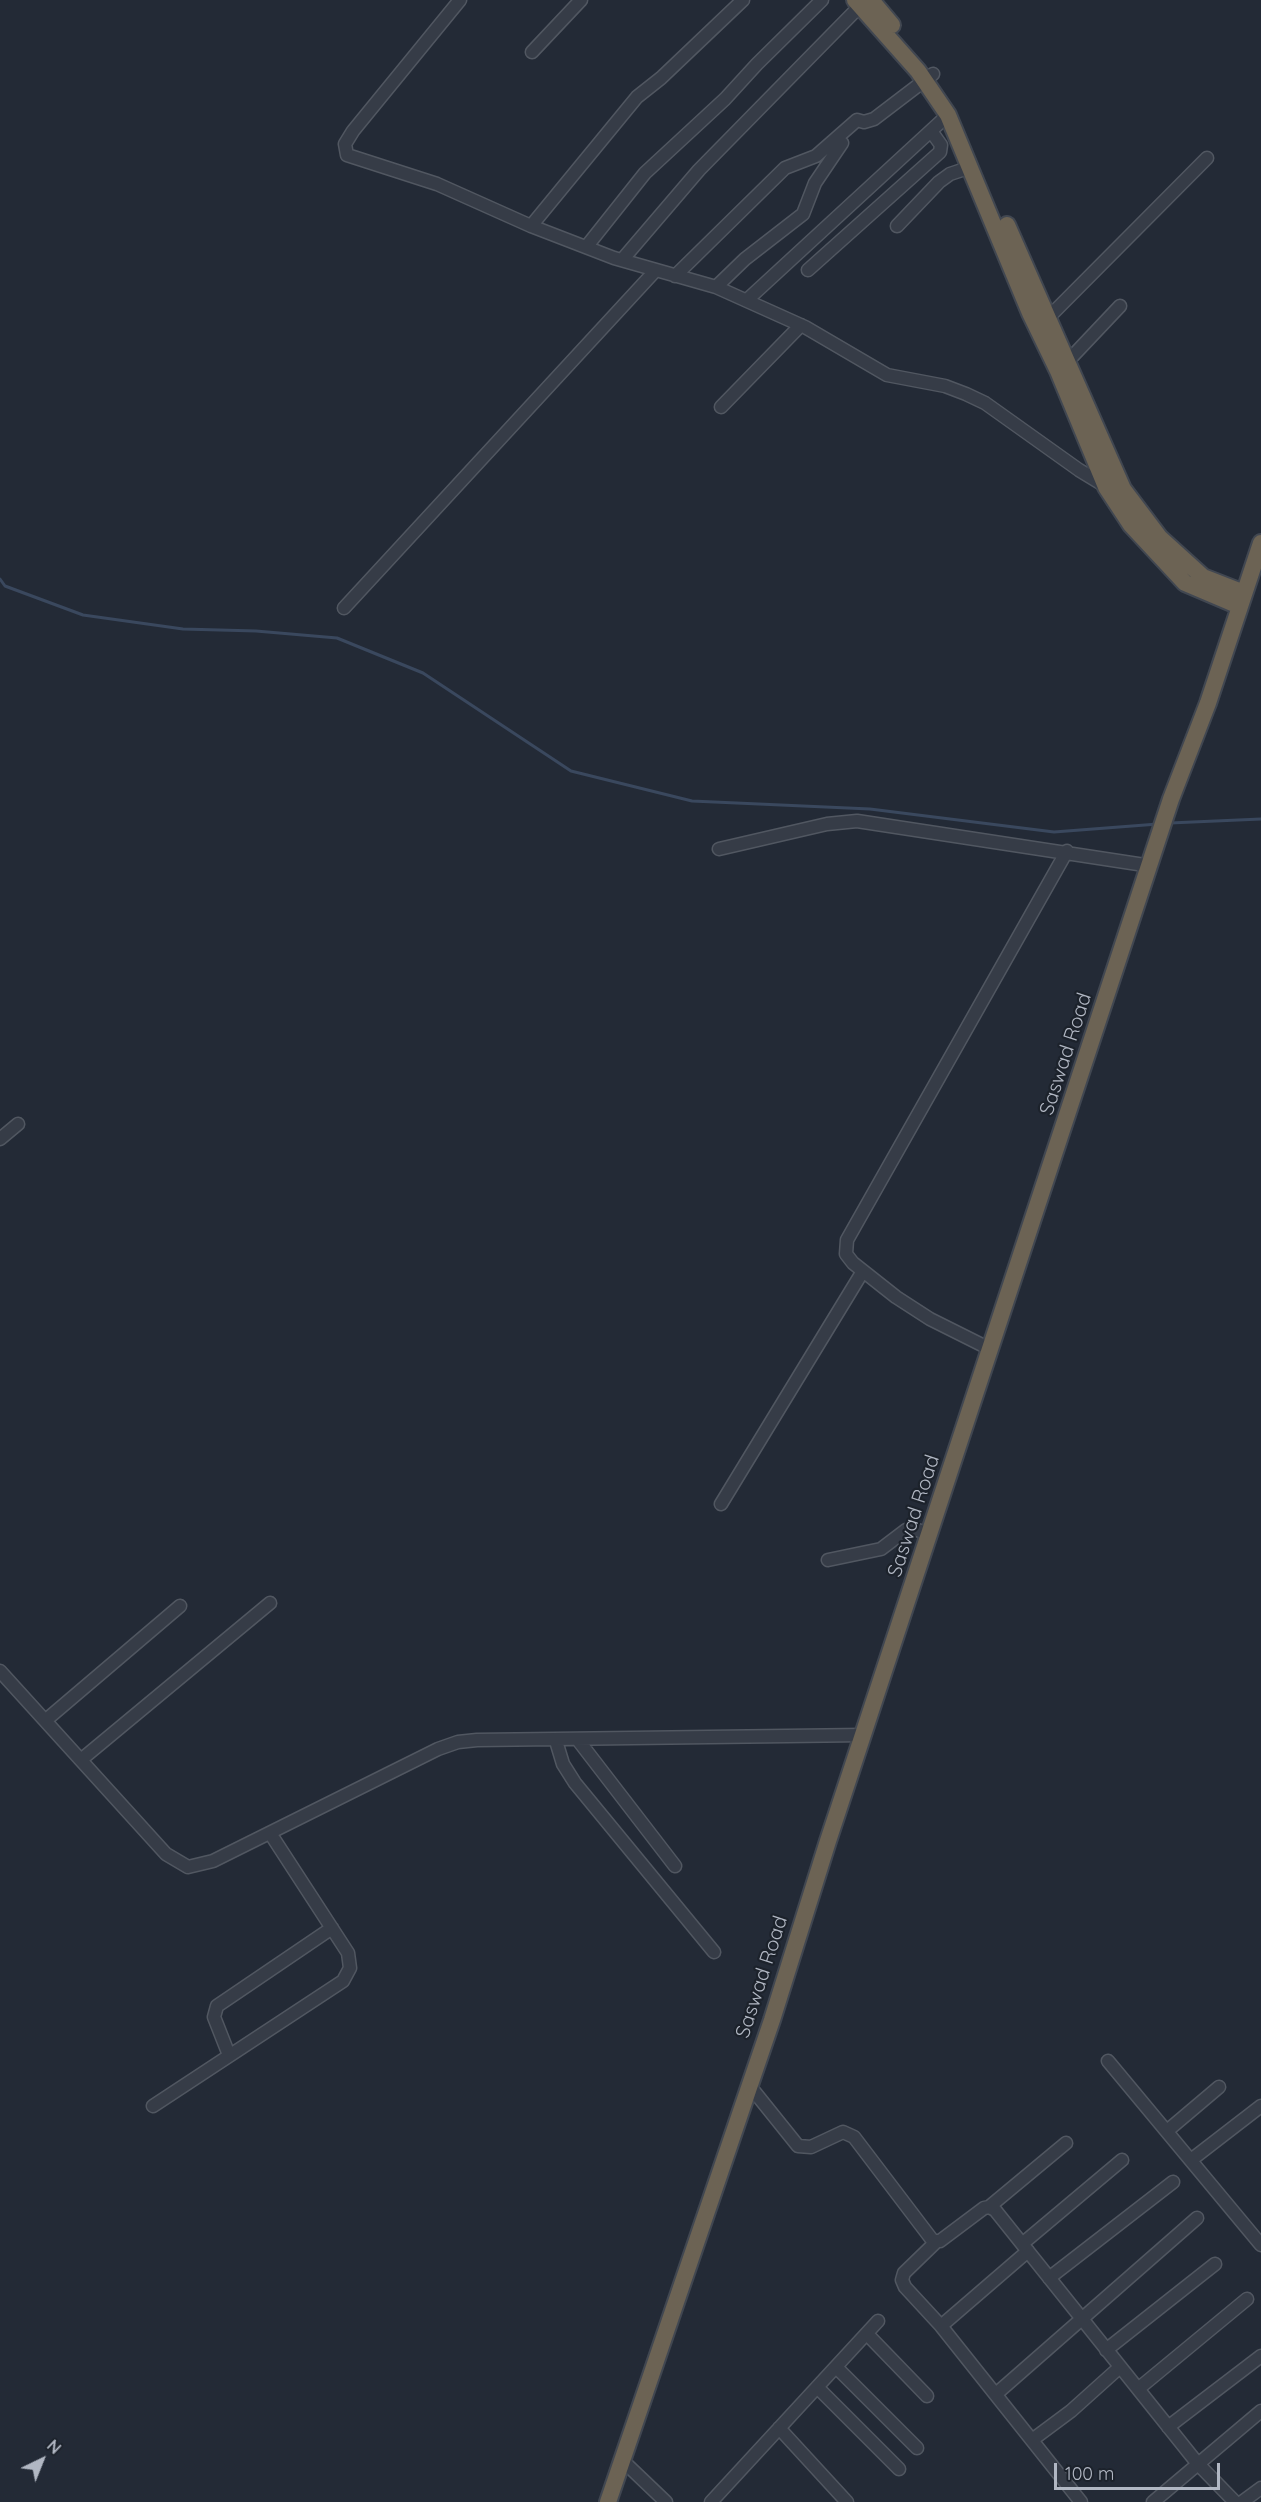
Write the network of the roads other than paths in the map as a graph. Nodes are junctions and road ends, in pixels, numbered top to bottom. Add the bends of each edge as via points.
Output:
1 (460, 0) edge
2 (581, 0) edge
3 (743, 0) edge
4 (822, 0) edge
5 (862, 2) edge
6 (532, 52) dead end
7 (929, 77) junction
8 (948, 115) junction
9 (864, 122) junction
10 (932, 131) junction
11 (1208, 158) dead end
12 (970, 167) junction
13 (994, 209) junction
14 (531, 225) junction
15 (897, 226) dead end
16 (587, 246) junction
17 (622, 260) junction
18 (657, 270) junction
19 (808, 270) dead end
20 (675, 276) junction
21 (716, 287) junction
22 (747, 300) junction
23 (1120, 306) dead end
24 (1043, 323) junction
25 (801, 325) junction
26 (1068, 361) junction
27 (721, 407) dead end
28 (1113, 484) junction
29 (1261, 543) edge
30 (1241, 600) junction
31 (344, 609) dead end
32 (719, 849) dead end
33 (1067, 851) junction
34 (1150, 866) junction
35 (18, 1124) dead end
36 (0, 1139) edge
37 (863, 1271) junction
38 (990, 1349) junction
39 (722, 1504) dead end
40 (930, 1534) junction
41 (828, 1560) dead end
42 (270, 1603) dead end
43 (180, 1606) dead end
44 (0, 1671) edge
45 (46, 1720) junction
46 (864, 1735) junction
47 (578, 1740) junction
48 (556, 1741) junction
49 (82, 1759) junction
50 (270, 1833) junction
51 (675, 1866) dead end
52 (332, 1928) junction
53 (714, 1952) dead end
54 (229, 2055) junction
55 (1108, 2061) dead end
56 (749, 2085) junction
57 (1219, 2087) dead end
58 (153, 2106) dead end
59 (1261, 2106) edge
60 (1167, 2131) junction
61 (1066, 2143) dead end
62 (1122, 2160) dead end
63 (1191, 2160) junction
64 (1173, 2182) dead end
65 (989, 2207) junction
66 (1197, 2218) dead end
67 (936, 2242) junction
68 (1261, 2245) edge
69 (1025, 2248) junction
70 (1215, 2264) dead end
71 (1049, 2278) junction
72 (1247, 2299) dead end
73 (1083, 2320) junction
74 (878, 2321) dead end
75 (941, 2326) junction
76 (867, 2334) junction
77 (1107, 2350) junction
78 (1261, 2356) edge
79 (836, 2367) junction
80 (1120, 2367) junction
81 (817, 2387) junction
82 (1138, 2389) junction
83 (996, 2394) junction
84 (927, 2396) dead end
85 (1261, 2411) edge
86 (1168, 2427) junction
87 (779, 2428) junction
88 (1032, 2440) junction
89 (917, 2448) dead end
90 (622, 2460) junction
91 (1198, 2464) junction
92 (899, 2469) dead end
93 (1261, 2488) edge
94 (608, 2502) edge
95 (666, 2502) edge
96 (711, 2502) edge
97 (847, 2502) edge
98 (1081, 2502) edge
99 (1153, 2502) edge
100 (1235, 2502) edge
101 (1242, 2502) edge

1 - 14 street via 353,131 345,144 347,155 437,184
2 - 6 street
3 - 14 street via 637,97
4 - 16 street via 645,173
5 - 7 highway
5 - 17 street via 699,170
7 - 8 highway
7 - 9 street
7 - 13 highway via 950,98
8 - 10 street
8 - 12 highway
9 - 20 street via 857,120 816,156 785,168
9 - 21 street via 845,138 827,162 803,214
10 - 19 street via 941,145 940,152
10 - 22 street
11 - 24 street
12 - 13 highway
12 - 15 street via 939,182
13 - 24 highway
14 - 16 street
16 - 17 street
17 - 18 street
18 - 20 street
18 - 31 street
20 - 21 street
21 - 22 street
22 - 25 street
23 - 26 street
24 - 26 highway
24 - 28 highway via 1058,371
25 - 27 street
25 - 28 street via 876,371 945,386 986,403
26 - 28 highway
28 - 30 highway via 1131,525 1185,583
29 - 30 highway, Saswad Road
30 - 34 highway, Saswad Road
32 - 33 street via 827,824 857,821
33 - 34 street
33 - 37 street via 848,1239 846,1254
34 - 38 highway, Saswad Road
35 - 36 street
37 - 38 street via 930,1319
37 - 39 street
38 - 40 highway, Saswad Road
40 - 41 street via 914,1528 906,1530 881,1549
40 - 46 highway, Saswad Road
42 - 49 street
43 - 45 street
44 - 45 street
45 - 49 street
46 - 47 street
46 - 56 highway, Saswad Road
47 - 48 street
47 - 51 street
48 - 50 street via 458,1742
48 - 53 street via 563,1764 575,1783
49 - 50 street via 166,1854 188,1867 213,1862
50 - 52 street
52 - 54 street via 217,2006 214,2017
52 - 54 street via 348,1953 350,1968 343,1981
54 - 58 street
55 - 60 street
56 - 67 street via 798,2146 811,2146 843,2132 854,2137
56 - 90 highway, Saswad Road
57 - 60 street
59 - 63 street
60 - 63 street
61 - 65 street
62 - 69 street
63 - 68 street
64 - 71 street
65 - 67 street
65 - 69 street
66 - 73 street
67 - 75 street via 904,2273 902,2280
69 - 71 street
69 - 75 street
70 - 77 street
71 - 73 street
72 - 82 street
73 - 77 street
73 - 83 street
74 - 76 street
75 - 83 street
76 - 79 street
76 - 84 street
77 - 80 street
78 - 86 street
79 - 81 street
79 - 89 street
80 - 82 street
80 - 88 street
81 - 87 street
81 - 92 street
82 - 86 street
83 - 88 street
85 - 91 street
86 - 91 street
87 - 96 street
87 - 97 street
88 - 98 street
90 - 94 highway, Saswad Road
90 - 95 street
91 - 99 street
91 - 100 street
93 - 101 street

